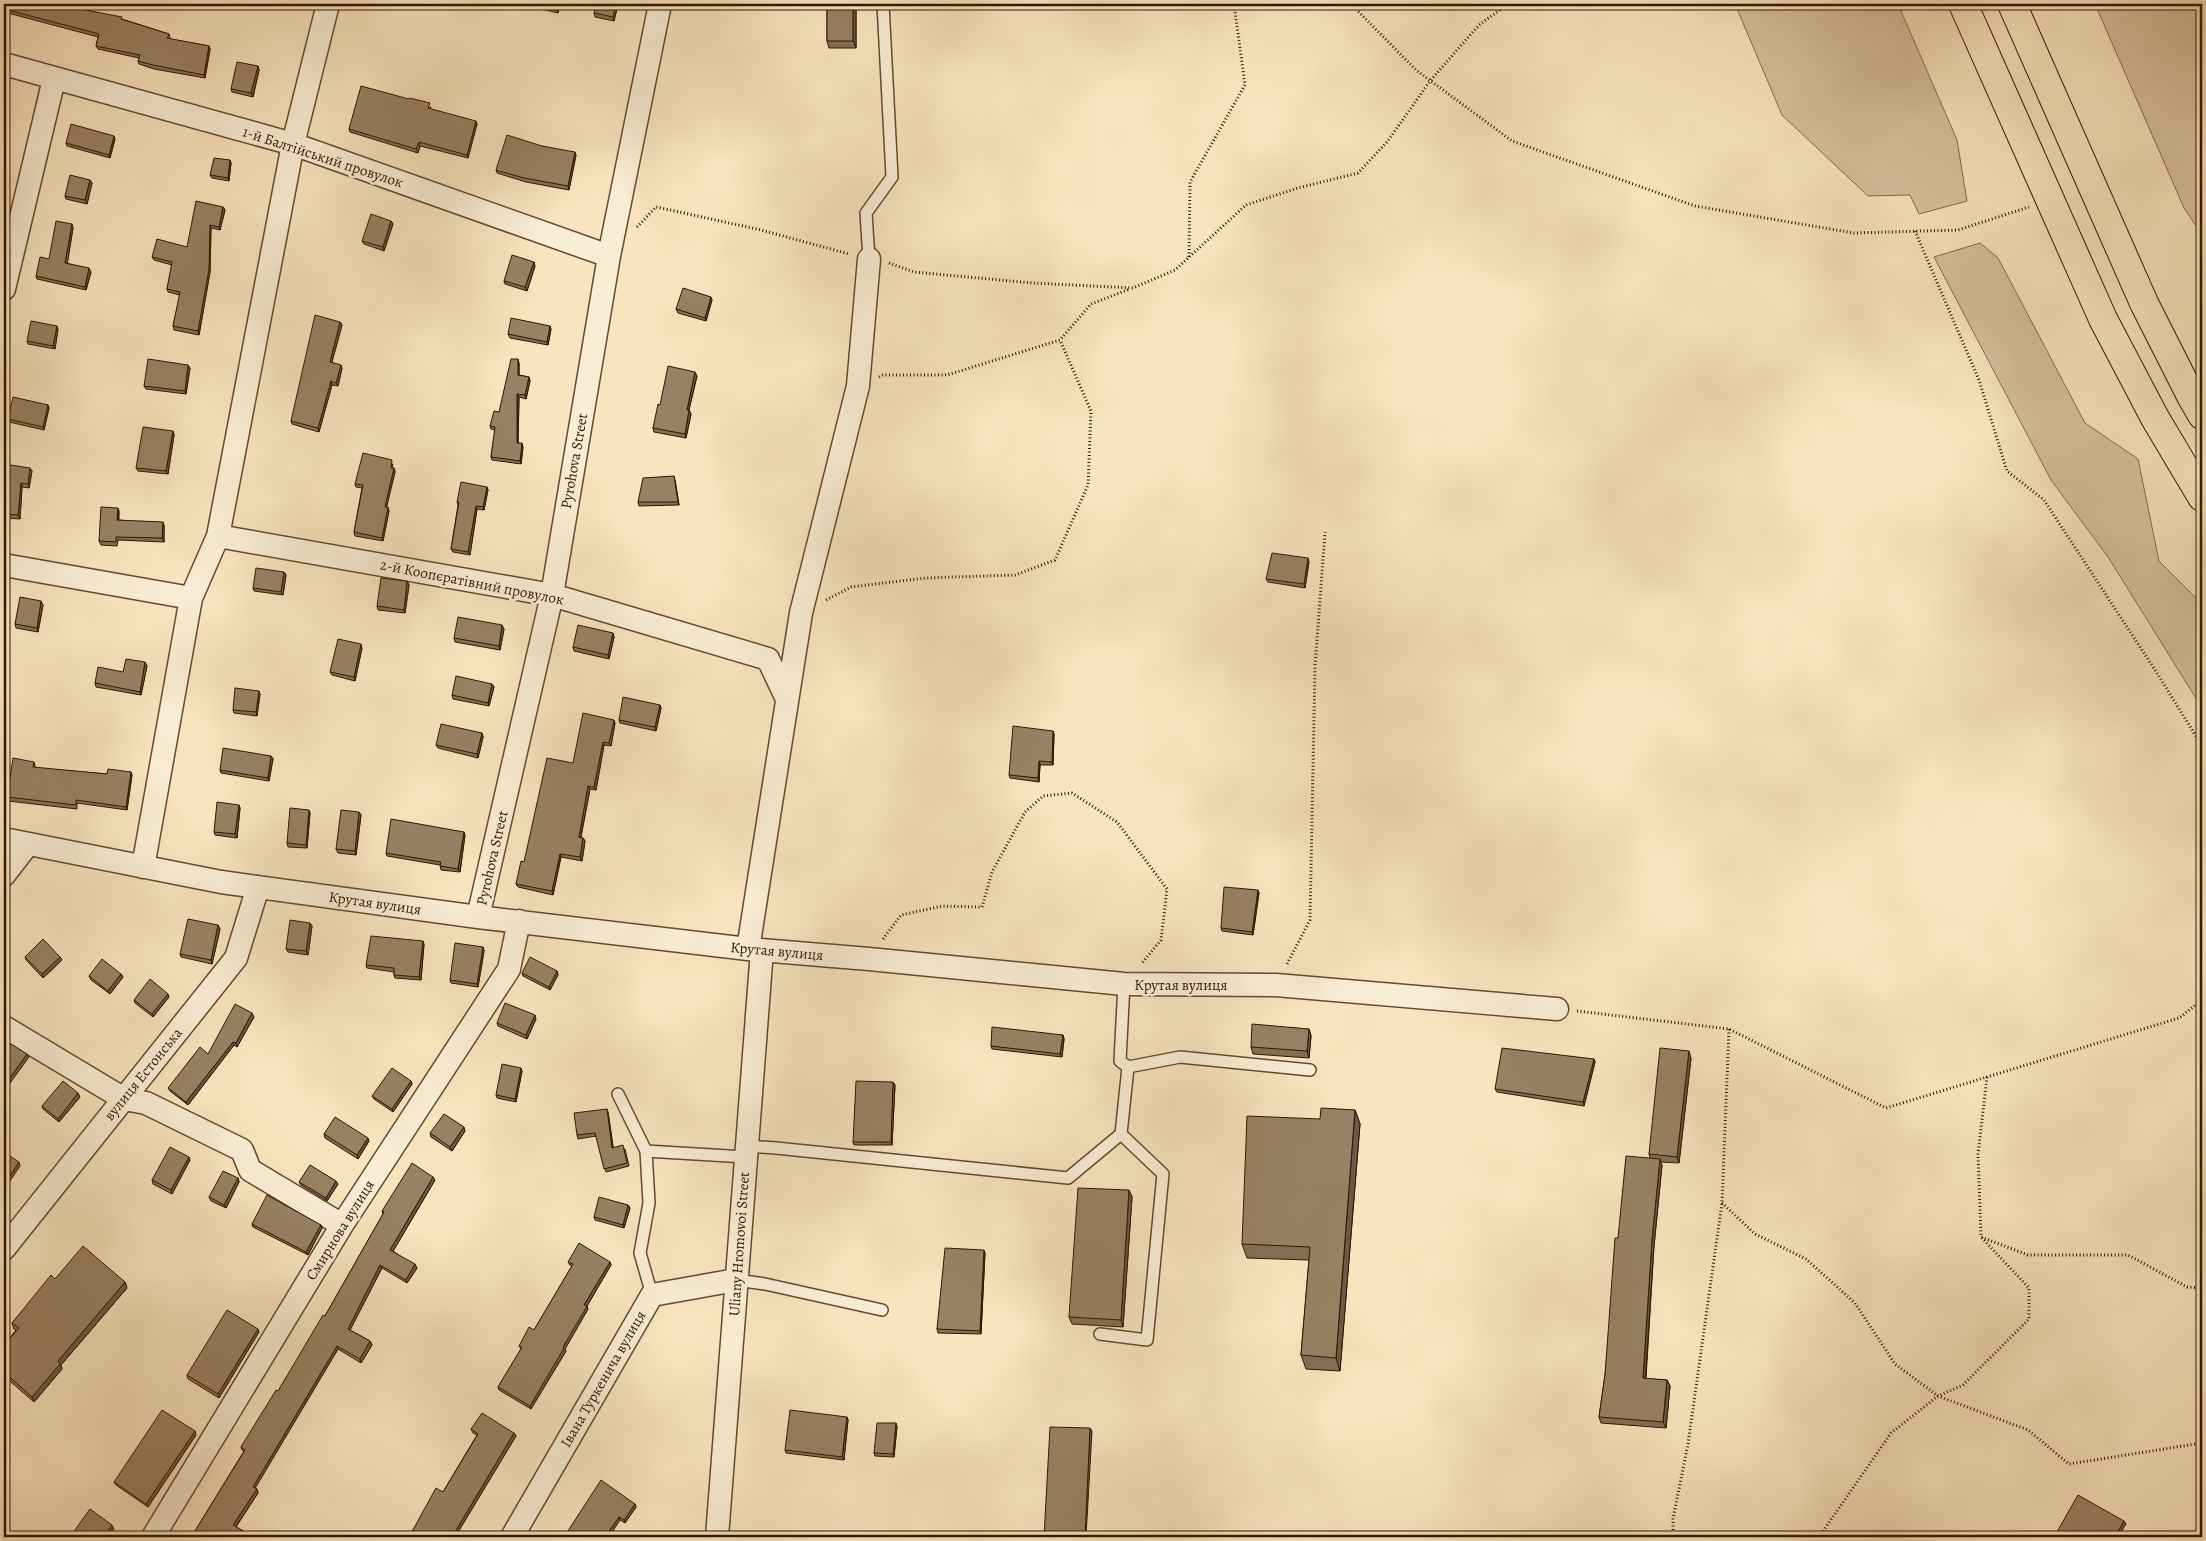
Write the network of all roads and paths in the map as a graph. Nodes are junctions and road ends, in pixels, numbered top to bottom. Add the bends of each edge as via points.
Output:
1 (328, 4) edge
2 (660, 4) edge
3 (883, 4) edge
4 (1234, 4) edge
5 (1351, 4) edge
6 (1508, 4) edge
7 (1963, 4) edge
8 (2012, 4) edge
9 (4, 64) edge
10 (54, 80) junction
11 (1430, 81) junction
12 (293, 144) junction
13 (2050, 201) junction
14 (636, 228) dead end
15 (1915, 231) junction
16 (609, 256) junction
17 (1189, 257) junction
18 (869, 259) junction
19 (1133, 288) junction
20 (4, 289) edge
21 (1060, 340) junction
22 (858, 386) junction
23 (2202, 415) edge
24 (2202, 497) edge
25 (1325, 532) dead end
26 (218, 536) junction
27 (4, 565) edge
28 (552, 595) junction
29 (191, 598) junction
30 (801, 613) junction
31 (786, 697) junction
32 (2202, 746) edge
33 (4, 839) edge
34 (28, 844) junction
35 (143, 867) junction
36 (4, 875) edge
37 (258, 887) junction
38 (478, 917) junction
39 (519, 920) junction
40 (755, 949) junction
41 (869, 958) junction
42 (1124, 984) junction
43 (1276, 985) junction
44 (2202, 1000) edge
45 (1557, 1009) joint
46 (4, 1027) edge
47 (1729, 1029) junction
48 (1128, 1068) junction
49 (1310, 1070) dead end
50 (1987, 1077) junction
51 (618, 1094) dead end
52 (124, 1098) junction
53 (1121, 1134) junction
54 (646, 1151) junction
55 (746, 1152) junction
56 (1722, 1204) junction
57 (342, 1225) junction
58 (1981, 1237) junction
59 (4, 1249) edge
60 (736, 1280) junction
61 (2202, 1288) edge
62 (652, 1295) junction
63 (882, 1310) dead end
64 (1100, 1334) dead end
65 (1938, 1396) junction
66 (2202, 1443) edge
67 (153, 1537) edge
68 (512, 1537) edge
69 (717, 1537) edge
70 (1673, 1537) edge
71 (1818, 1537) edge

1 - 12 street
2 - 16 street, Pyrohova Street
3 - 18 lane via 892,177 866,213
4 - 17 path via 1245,85 1190,182
5 - 11 path
6 - 11 path via 1479,25
7 - 13 main road
8 - 23 main road via 2144,303
9 - 10 street, 1-й Балтійський провулок
10 - 12 street, 1-й Балтійський провулок
10 - 20 street
11 - 15 path via 1512,141 1695,206 1854,233
11 - 17 path via 1387,142 1358,173 1246,205
12 - 16 street, 1-й Балтійський провулок
12 - 26 street
13 - 15 path via 1958,230
13 - 24 main road via 2103,319 2155,418
14 - 18 path via 656,207 761,230
15 - 32 path via 1979,380 2007,471 2044,500
16 - 28 street, Pyrohova Street
17 - 19 path via 1174,270
18 - 19 path via 914,272
18 - 22 street, Uliany Hromovoi Street
19 - 21 path via 1091,304
21 - 22 path via 947,375 883,375
21 - 30 path via 1091,411 1088,485 1055,560 1014,576 925,578 851,586
22 - 30 street, Uliany Hromovoi Street
25 - 43 path via 1315,667 1310,920
26 - 28 street, 2-й Коопєратівний провулок
26 - 29 street
27 - 29 street
28 - 31 street, 2-й Коопєратівний провулок via 768,660
28 - 38 street, Pyrohova Street
29 - 35 street
30 - 31 street, Uliany Hromovoi Street
31 - 40 street, Uliany Hromovoi Street
33 - 34 street, Крутая вулиця
34 - 35 street, Крутая вулиця
34 - 36 street
35 - 37 street, Крутая вулиця
37 - 38 street, Крутая вулиця
37 - 52 street, вулиця Естонська via 236,958
38 - 39 street, Крутая вулиця
39 - 40 street, Крутая вулиця
39 - 57 street, Смирнова вулиця via 508,969
40 - 41 street, Крутая вулиця
40 - 55 street, Uliany Hromovoi Street
41 - 42 street, Крутая вулиця
41 - 42 path via 901,916 942,906 982,907 992,872 1025,812 1043,796 1072,793 1117,822 1167,889 1161,940
42 - 43 street, Крутая вулиця
42 - 48 lane via 1120,1060
43 - 45 street, Крутая вулиця
44 - 50 path via 2179,1018
45 - 47 path
46 - 52 street
47 - 50 path via 1886,1108
47 - 56 path
48 - 49 lane via 1180,1057
48 - 53 lane
50 - 58 path via 1978,1154
51 - 54 lane
52 - 57 street via 146,1103 242,1150 250,1170
52 - 59 street, вулиця Естонська
53 - 55 lane via 1068,1178 776,1148
53 - 64 lane via 1163,1174 1147,1340
54 - 55 lane
54 - 62 lane via 649,1203 640,1253
55 - 60 street, Uliany Hromovoi Street
56 - 65 path via 1755,1234 1813,1265 1855,1303 1894,1364
56 - 70 path
57 - 67 street, Смирнова вулиця
58 - 61 path via 2028,1255 2128,1255 2187,1287
58 - 65 path via 2029,1288 2029,1318 1963,1384
60 - 62 street, Івана Туркенича вулиця
60 - 63 lane
60 - 69 street, Uliany Hromovoi Street
62 - 68 street, Івана Туркенича вулиця
65 - 66 path via 2028,1430 2069,1464
65 - 71 path via 1891,1433

